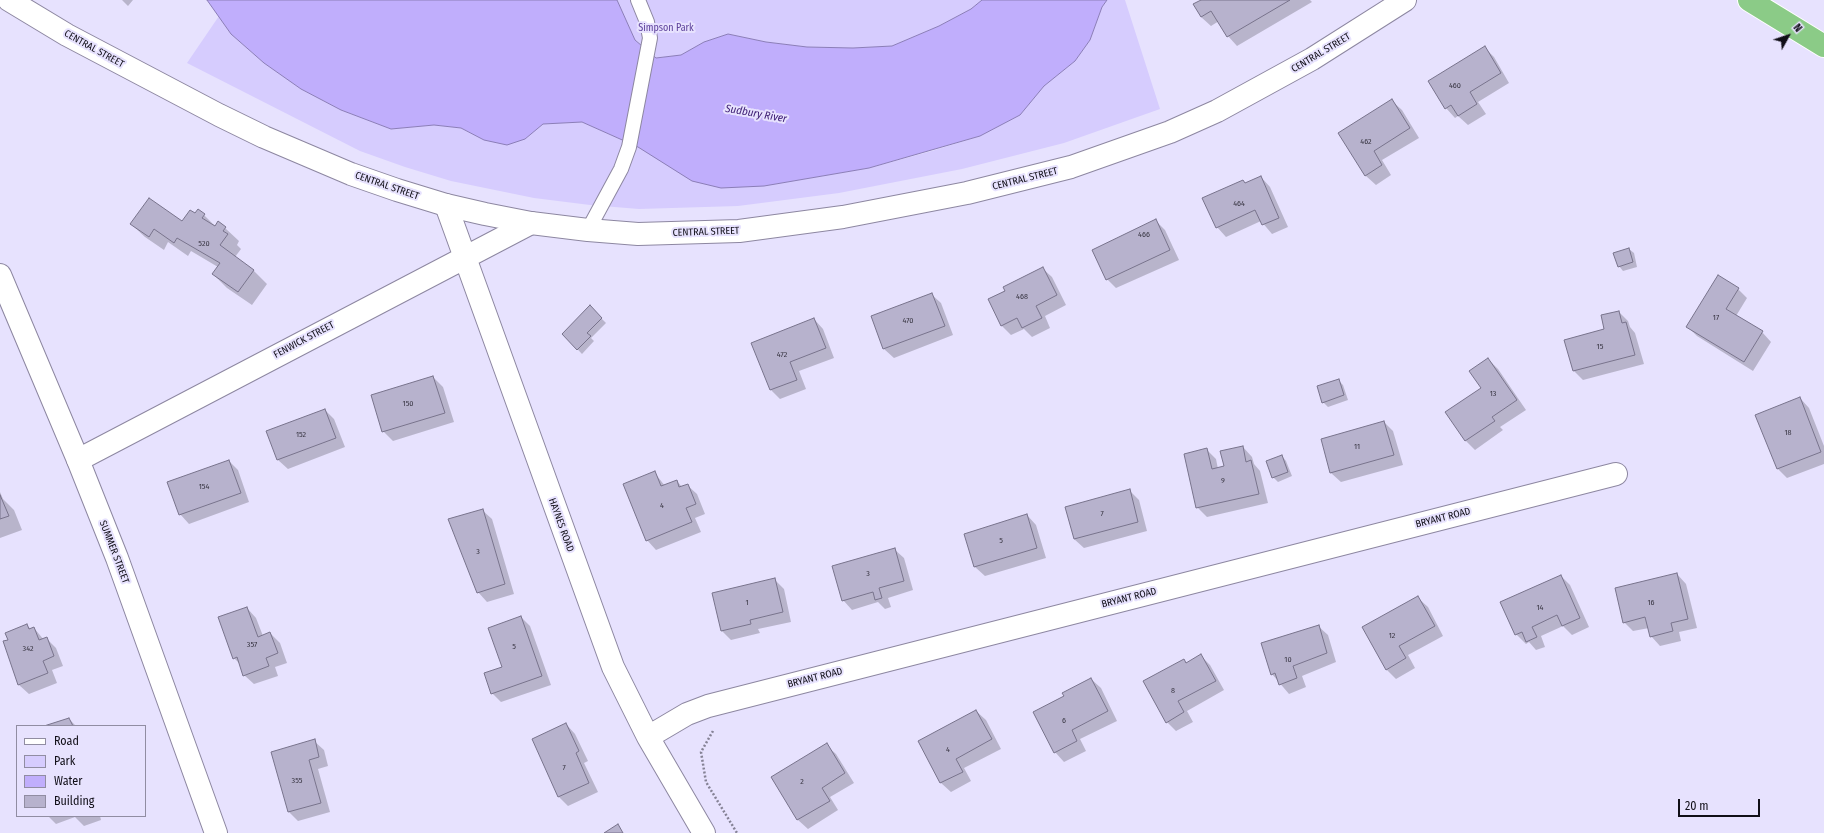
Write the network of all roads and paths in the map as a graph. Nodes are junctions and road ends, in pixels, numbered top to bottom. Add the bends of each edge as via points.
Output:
1 (8, 0) edge
2 (638, 0) edge
3 (1405, 0) edge
4 (1749, 0) edge
5 (1824, 46) edge
6 (446, 205) junction
7 (531, 222) junction
8 (588, 230) junction
9 (464, 256) junction
10 (0, 275) edge
11 (78, 460) junction
12 (1616, 474) dead end
13 (701, 708) junction
14 (648, 738) junction
15 (216, 833) edge
16 (704, 833) edge
17 (737, 833) edge

1 - 6 street, CENTRAL STREET via 115,61 264,137 351,174
2 - 8 lane via 650,38 629,148 621,169
3 - 8 street, CENTRAL STREET via 1312,59 1217,111 1170,132 1071,167 905,206 791,225 692,233 638,234
4 - 5 highway
6 - 7 street, CENTRAL STREET
6 - 9 street, HAYNES ROAD
7 - 8 street, CENTRAL STREET
7 - 9 street, FENWICK STREET
9 - 11 street, FENWICK STREET
9 - 14 street, HAYNES ROAD via 596,623 613,667
10 - 11 street, SUMMER STREET
11 - 15 street, SUMMER STREET via 117,558
12 - 13 street, BRYANT ROAD
13 - 14 street, BRYANT ROAD via 666,725
13 - 17 path via 713,731 701,752 706,782
14 - 16 street, HAYNES ROAD

